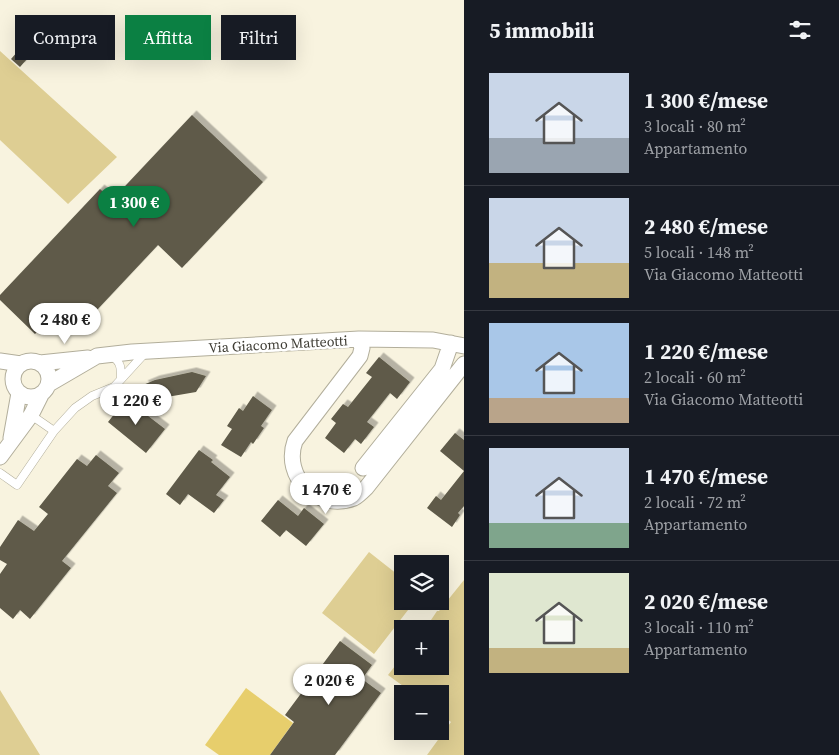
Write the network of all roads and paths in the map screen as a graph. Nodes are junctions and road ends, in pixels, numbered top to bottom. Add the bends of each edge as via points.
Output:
1 (359, 339) junction
2 (457, 344) edge
3 (147, 351) junction
4 (100, 356) junction
5 (0, 361) edge
6 (40, 363) junction
7 (21, 364) junction
8 (464, 364) edge
9 (0, 373) edge
10 (122, 378) junction
11 (16, 389) junction
12 (45, 390) junction
13 (31, 415) junction
14 (54, 431) junction
15 (10, 442) junction
16 (0, 457) edge
17 (363, 468) dead end
18 (0, 473) edge

1 - 2 street, Via Giacomo Matteotti via 433,340
1 - 3 street, Via Giacomo Matteotti
1 - 8 street via 360,356 291,451 296,472 304,486 314,494 336,502 356,497 366,488
2 - 17 street via 442,368
3 - 4 street, Via Giacomo Matteotti
3 - 10 lane
4 - 6 street, Via Giacomo Matteotti
4 - 10 lane via 115,358
4 - 12 street, Via Giacomo Matteotti
5 - 7 street
6 - 7 street via 27,361
6 - 12 street via 48,372
7 - 11 street via 14,373
9 - 11 street
10 - 14 lane via 114,387 92,396 75,408
11 - 12 street via 29,398
11 - 15 street
12 - 13 street
13 - 14 lane
13 - 15 street
14 - 18 lane via 17,485
15 - 16 street

